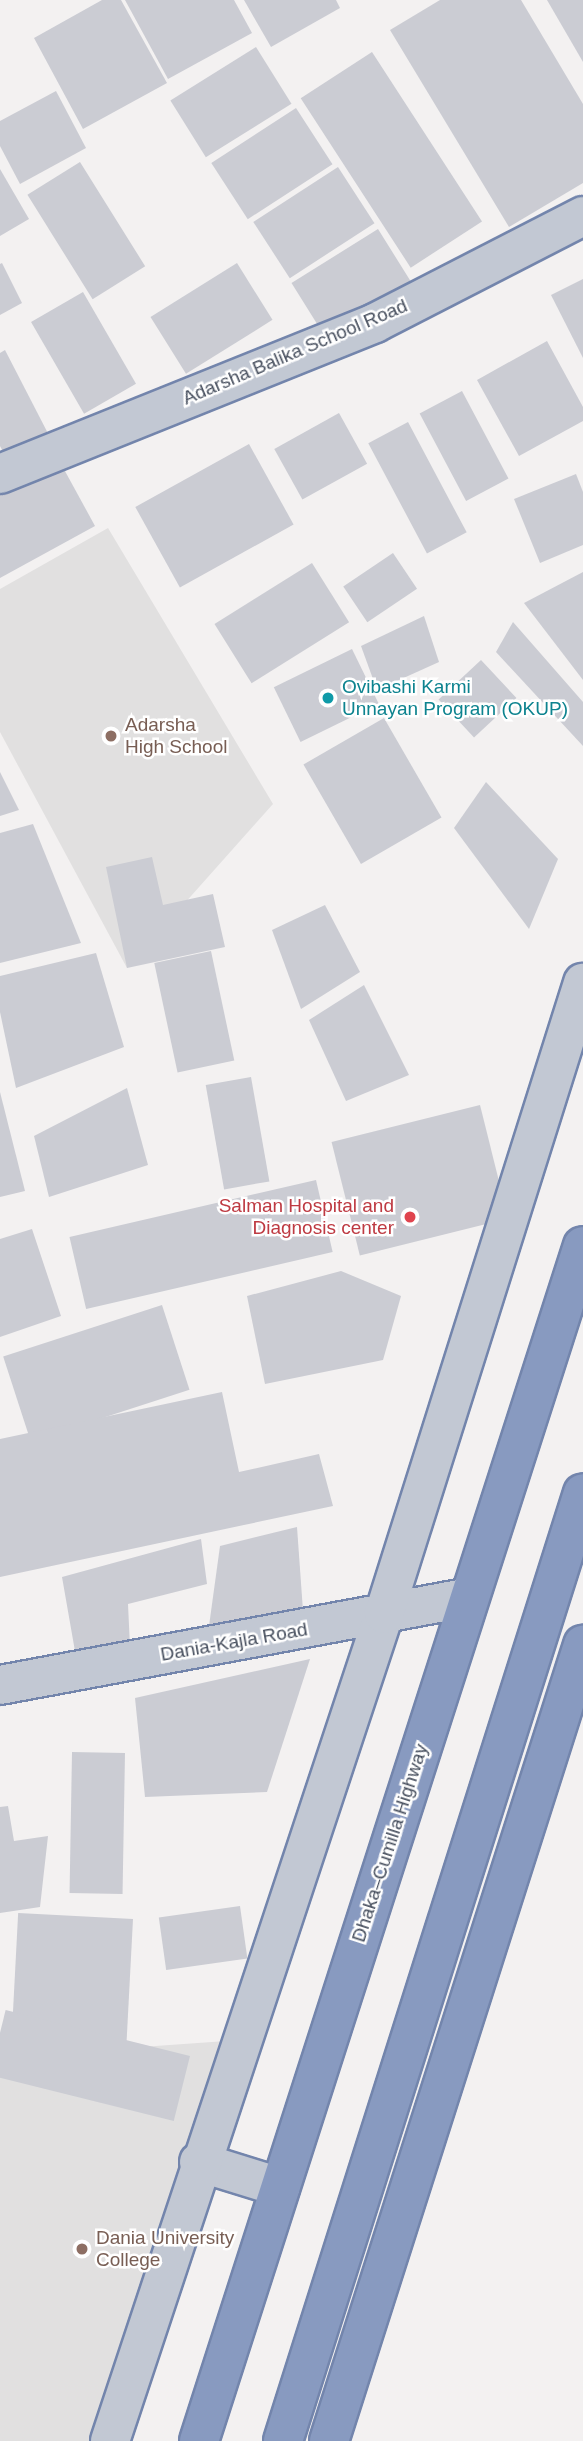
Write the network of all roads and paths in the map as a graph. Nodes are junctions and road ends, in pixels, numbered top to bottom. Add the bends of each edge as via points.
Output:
1 (583, 216) edge
2 (0, 474) edge
3 (583, 983) edge
4 (583, 1246) edge
5 (583, 1493) edge
6 (468, 1597) junction
7 (384, 1614) junction
8 (582, 1653) edge
9 (0, 1685) edge
10 (199, 2162) junction
11 (280, 2187) junction
12 (110, 2441) edge
13 (199, 2441) edge
14 (284, 2441) edge
15 (330, 2441) edge

1 - 2 street, Adarsha Balika School Road via 375,323
3 - 7 street
4 - 6 highway, Dhaka–Cumilla Highway
5 - 14 highway
6 - 7 street, Dania-Kajla Road
6 - 11 highway, Dhaka–Cumilla Highway
7 - 9 street, Dania-Kajla Road
7 - 10 street
8 - 15 highway
10 - 11 street
10 - 12 street
11 - 13 highway, Dhaka–Cumilla Highway

